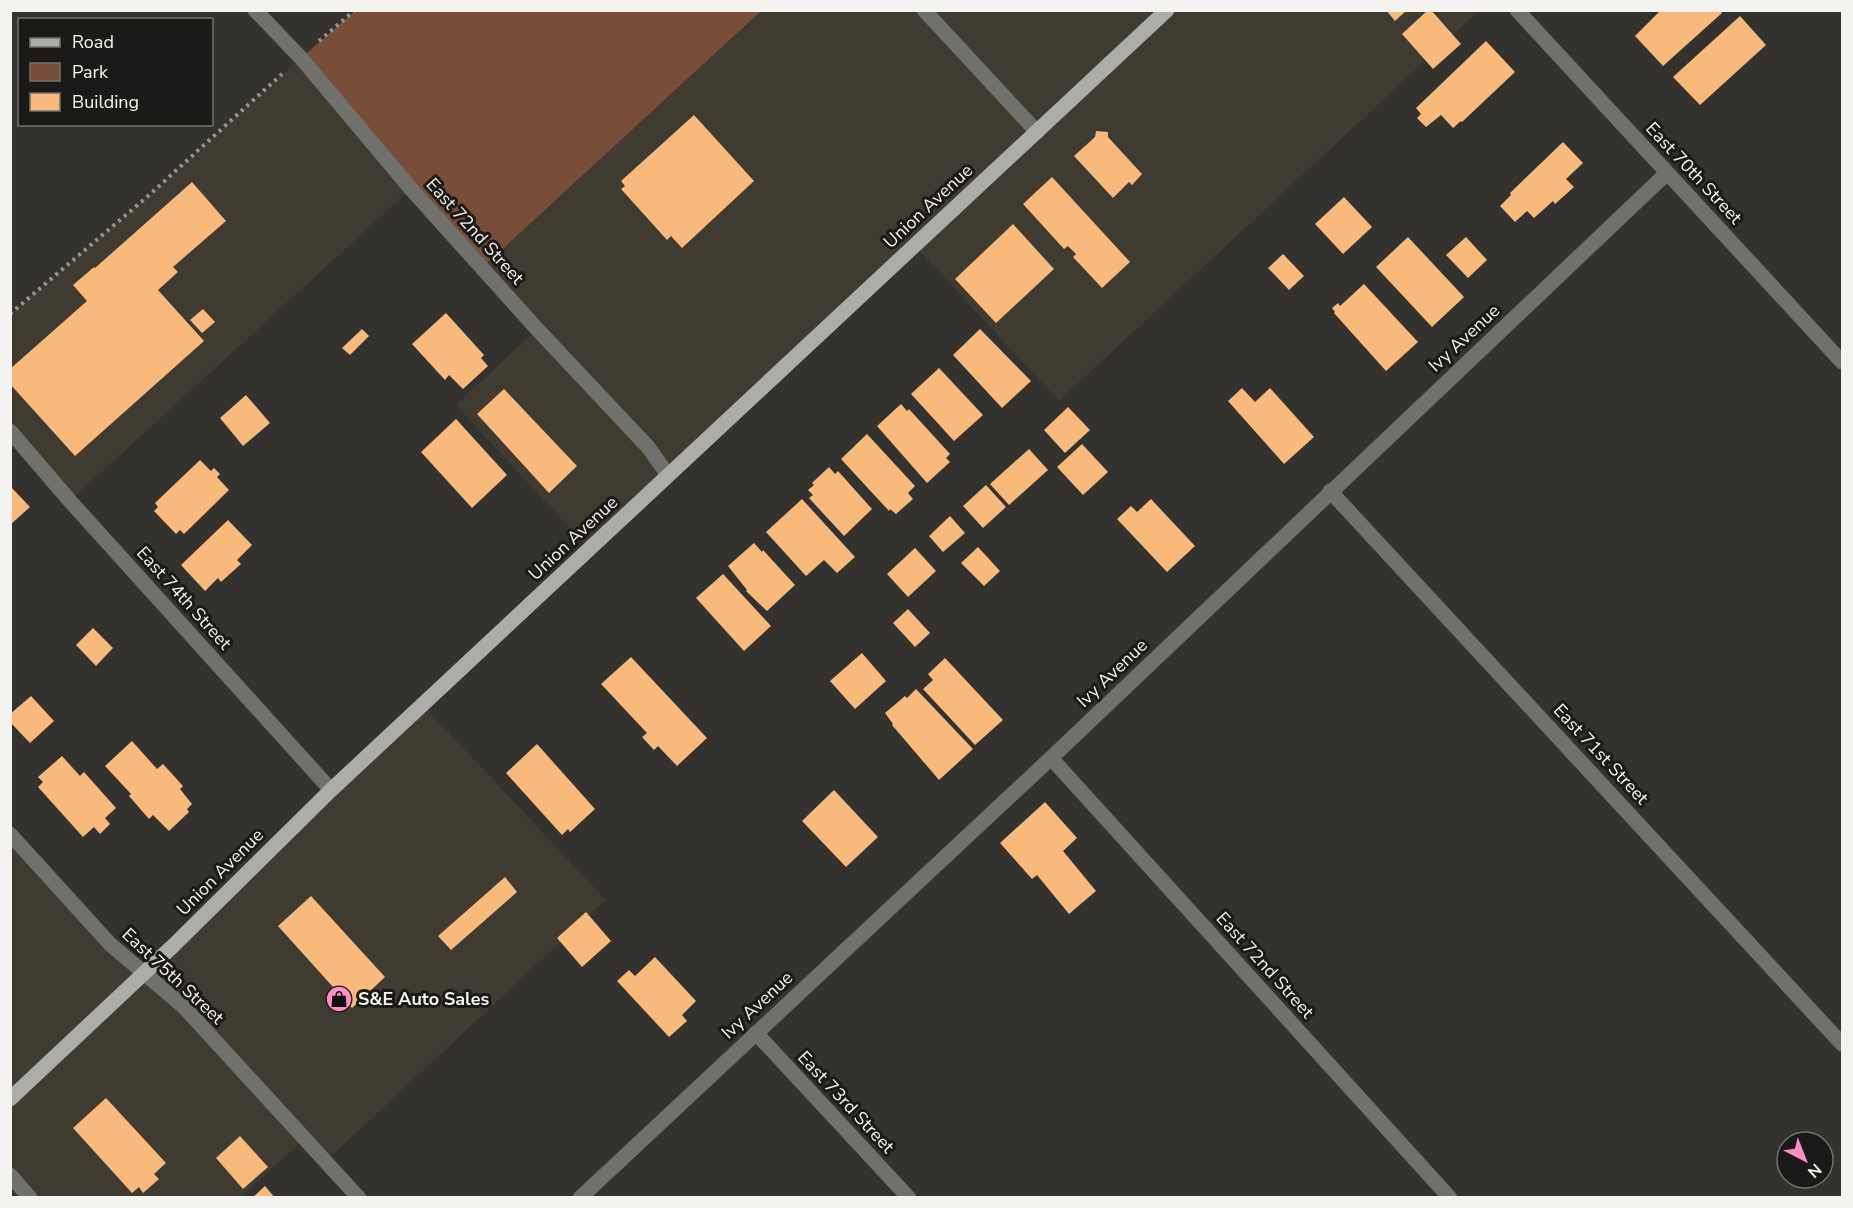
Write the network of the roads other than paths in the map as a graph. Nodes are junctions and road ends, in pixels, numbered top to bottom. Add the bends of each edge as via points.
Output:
1 (255, 10) edge
2 (924, 10) edge
3 (1167, 10) edge
4 (1517, 10) edge
5 (1037, 132) junction
6 (1667, 173) junction
7 (1842, 362) edge
8 (10, 431) edge
9 (668, 475) junction
10 (1330, 491) junction
11 (1051, 758) junction
12 (331, 790) junction
13 (10, 834) edge
14 (143, 973) junction
15 (756, 1033) junction
16 (1842, 1044) edge
17 (10, 1099) edge
18 (10, 1176) edge
19 (30, 1197) edge
20 (359, 1197) edge
21 (580, 1197) edge
22 (909, 1197) edge
23 (1450, 1197) edge

1 - 9 street, East 72nd Street via 301,58 458,242 648,447
2 - 5 street
3 - 5 main road, Union Avenue
4 - 6 street, East 70th Street
5 - 9 main road, Union Avenue
6 - 7 street, East 70th Street
6 - 10 street, Ivy Avenue
8 - 12 street, East 74th Street
9 - 12 main road, Union Avenue
10 - 11 street, Ivy Avenue
10 - 16 street, East 71st Street
11 - 15 street, Ivy Avenue
11 - 23 street, East 72nd Street
12 - 14 main road, Union Avenue
13 - 14 street, East 75th Street via 110,944
14 - 17 main road, Union Avenue
14 - 20 street, East 75th Street via 184,1007
15 - 21 street, Ivy Avenue
15 - 22 street, East 73rd Street
18 - 19 street

